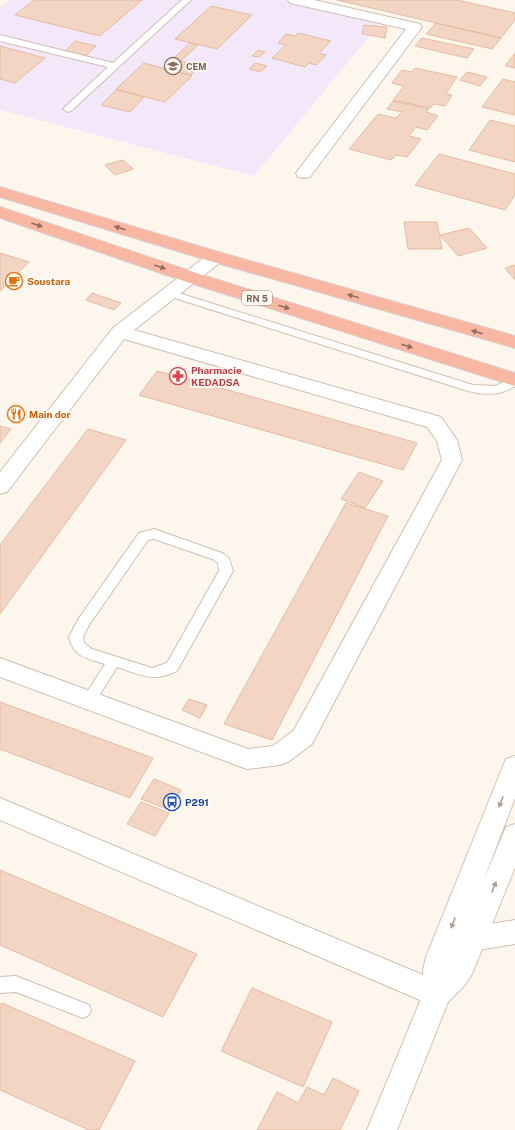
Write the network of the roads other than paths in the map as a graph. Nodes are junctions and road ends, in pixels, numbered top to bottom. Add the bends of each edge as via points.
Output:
1 (187, 0) edge
2 (295, 0) edge
3 (0, 38) edge
4 (115, 66) junction
5 (68, 109) dead end
6 (304, 173) dead end
7 (0, 192) edge
8 (0, 212) edge
9 (216, 257) junction
10 (190, 277) junction
11 (169, 293) junction
12 (120, 332) junction
13 (515, 342) edge
14 (515, 380) edge
15 (0, 487) edge
16 (114, 662) junction
17 (0, 667) edge
18 (89, 700) junction
19 (515, 766) edge
20 (0, 809) edge
21 (515, 837) edge
22 (515, 932) edge
23 (472, 939) junction
24 (0, 985) edge
25 (437, 994) junction
26 (83, 1010) dead end
27 (382, 1130) edge

1 - 4 lane
2 - 6 street via 415,27
3 - 4 lane
4 - 5 lane
9 -> 7 highway
8 -> 10 highway, RN 5
9 - 10 street
13 -> 9 highway
10 - 11 street
10 -> 14 highway, RN 5
11 - 12 street
11 - 14 lane via 472,388 499,390
12 - 15 street
12 - 18 street via 434,422 447,440 452,460 303,737 279,755 247,759
16 - 16 lane via 87,653 78,646 76,637 144,536 154,534 217,556 224,561 226,571 172,667 152,673
16 - 18 lane
17 - 18 street
19 -> 25 street via 440,957
20 - 25 street
23 -> 21 street
22 - 23 street
23 - 25 street via 458,971
24 - 26 lane via 16,984
25 - 27 street

